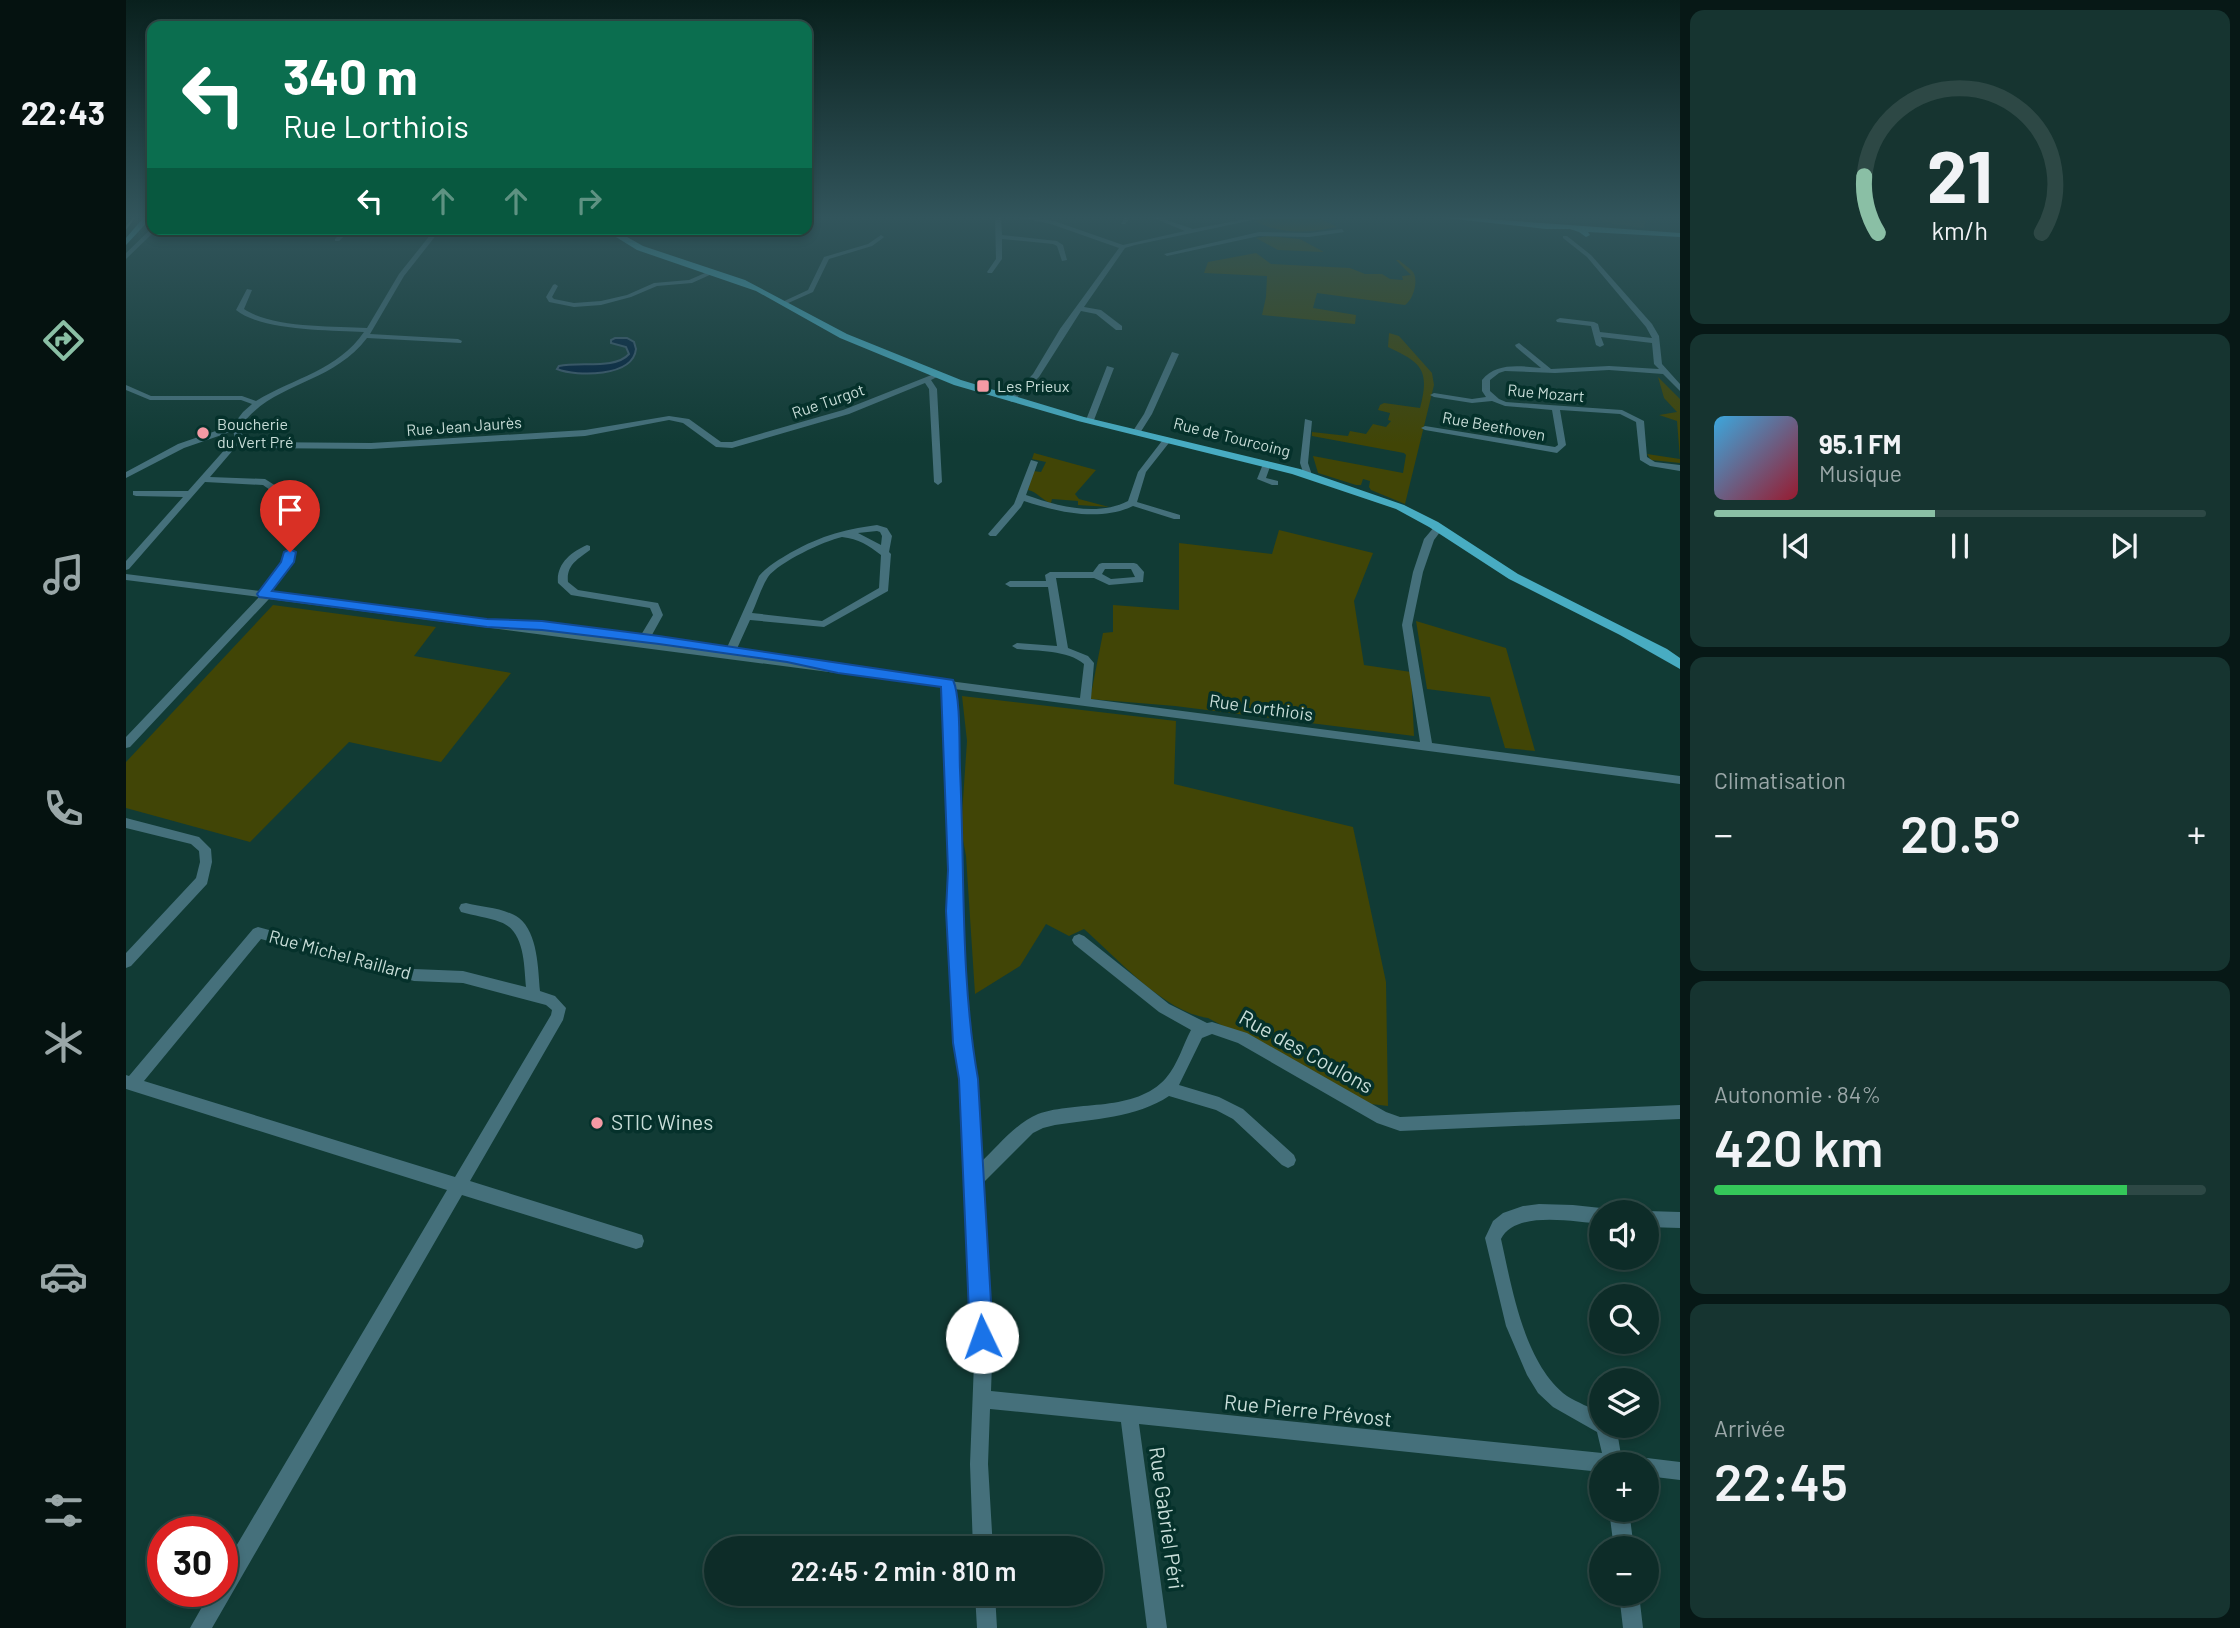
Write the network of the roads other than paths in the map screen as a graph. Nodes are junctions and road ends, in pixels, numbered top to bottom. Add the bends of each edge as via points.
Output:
1 (248, 293) edge
2 (390, 293) edge
3 (551, 293) edge
4 (635, 293) edge
5 (766, 293) edge
6 (806, 293) edge
7 (1090, 293) edge
8 (1621, 293) edge
9 (784, 303) junction
10 (1079, 308) junction
11 (1560, 320) dead end
12 (1119, 328) dead end
13 (367, 333) junction
14 (1597, 334) junction
15 (458, 341) dead end
16 (1655, 341) junction
17 (1519, 345) dead end
18 (1600, 345) dead end
19 (1175, 354) dead end
20 (1110, 368) dead end
21 (1549, 371) junction
22 (1664, 372) junction
23 (939, 374) junction
24 (926, 379) junction
25 (126, 387) edge
26 (1680, 389) edge
27 (1434, 395) dead end
28 (1490, 399) junction
29 (1012, 400) junction
30 (255, 403) junction
31 (1556, 408) junction
32 (1090, 420) junction
33 (1308, 421) dead end
34 (236, 427) junction
35 (1425, 428) dead end
36 (1137, 431) junction
37 (239, 438) junction
38 (1168, 439) junction
39 (725, 446) joint
40 (1034, 462) dead end
41 (1267, 464) junction
42 (1680, 468) edge
43 (126, 475) edge
44 (1308, 475) junction
45 (204, 480) junction
46 (938, 482) dead end
47 (1275, 483) dead end
48 (273, 488) dead end
49 (136, 493) dead end
50 (191, 494) junction
51 (1020, 496) junction
52 (1132, 503) junction
53 (1177, 517) dead end
54 (1438, 528) junction
55 (841, 533) junction
56 (992, 534) dead end
57 (587, 548) dead end
58 (290, 552) dead end
59 (884, 552) junction
60 (126, 567) edge
61 (1096, 575) dead end
62 (126, 576) edge
63 (1010, 584) dead end
64 (1052, 584) junction
65 (266, 594) junction
66 (746, 616) junction
67 (643, 641) junction
68 (1017, 646) dead end
69 (1063, 649) junction
70 (730, 653) junction
71 (1678, 657) edge
72 (948, 683) junction
73 (1085, 702) junction
74 (126, 744) edge
75 (1427, 748) junction
76 (1680, 780) edge
77 (126, 823) edge
78 (466, 908) dead end
79 (1079, 940) dead end
80 (126, 962) edge
81 (533, 995) junction
82 (1204, 1029) junction
83 (129, 1083) edge
84 (1167, 1088) junction
85 (1680, 1112) edge
86 (1288, 1160) dead end
87 (973, 1181) junction
88 (458, 1186) junction
89 (1589, 1216) edge
90 (1659, 1219) edge
91 (1680, 1220) edge
92 (636, 1241) dead end
93 (982, 1399) junction
94 (1129, 1415) junction
95 (1589, 1418) edge
96 (1589, 1461) edge
97 (1659, 1468) edge
98 (1680, 1471) edge
99 (982, 1536) edge
100 (238, 1563) edge
101 (986, 1606) edge
102 (1630, 1606) edge
103 (212, 1607) edge
104 (200, 1628) edge
105 (987, 1628) edge
106 (1157, 1628) edge
107 (1633, 1628) edge

1 - 13 street via 240,310 247,315
2 - 13 street
3 - 4 street via 551,301 590,305
5 - 9 main road, Rue de Tourcoing
6 - 9 street
7 - 10 street
8 - 16 street via 1649,326
9 - 23 main road, Rue de Tourcoing via 835,332
10 - 12 street via 1098,312
10 - 29 street via 1036,375
11 - 14 street via 1594,324
13 - 15 street
13 - 30 street via 323,373
14 - 16 street
14 - 18 street
16 - 22 street
17 - 21 street
19 - 36 street
20 - 32 street
21 - 22 street, Rue Mozart
21 - 28 street, Rue Mozart via 1515,368 1495,372 1484,387
22 - 26 street
23 - 24 street, Rue Turgot
23 - 29 main road, Rue de Tourcoing
24 - 39 street, Rue Turgot via 833,416
24 - 46 street via 933,389
25 - 30 street via 150,398 242,398
27 - 28 street
28 - 31 street, Rue Mozart via 1513,406
29 - 32 main road, Rue de Tourcoing
30 - 34 street
31 - 35 street, Rue Beethoven via 1562,445 1556,450
31 - 42 street, Rue Mozart via 1634,416 1640,421 1643,458
32 - 36 main road, Rue de Tourcoing
33 - 44 street via 1304,463
34 - 37 street
34 - 43 street via 181,446
36 - 38 main road, Rue de Tourcoing
37 - 39 street, Rue Jean Jaurès via 274,447 371,446 585,433 663,418 686,422
37 - 45 street
38 - 41 main road, Rue de Tourcoing
38 - 52 street via 1142,472
40 - 51 street
41 - 44 main road, Rue de Tourcoing
41 - 47 street via 1261,479
44 - 54 main road, Rue de Tourcoing via 1399,507
45 - 48 street via 265,482
45 - 50 street
49 - 50 street
50 - 60 street
51 - 52 street via 1046,506 1103,512
51 - 56 street via 1015,509
52 - 53 street
54 - 71 main road, Rue de Tourcoing via 1535,589
54 - 75 street via 1429,539 1407,625
55 - 59 street via 853,534
55 - 59 street via 884,530
55 - 66 street via 769,570
57 - 67 street via 564,568 563,583 575,593 653,605 658,615
58 - 65 street
59 - 66 street via 884,589 829,623
61 - 64 street via 1050,575
62 - 65 street, Rue Lorthiois
63 - 64 street
64 - 69 street
65 - 67 street, Rue Lorthiois
65 - 74 street
66 - 70 street
67 - 70 street, Rue Lorthiois
68 - 69 street
69 - 73 street via 1088,660
70 - 72 street, Rue Lorthiois
72 - 73 street, Rue Lorthiois
72 - 87 street via 955,911
73 - 75 street, Rue Lorthiois
75 - 76 street, Rue Lorthiois
77 - 80 street via 195,839 205,849 206,862 202,880
78 - 81 street via 518,926 531,959
79 - 82 street via 1164,1008
81 - 83 street, Rue Michel Raillard via 463,977 414,975 258,933
81 - 88 street, Rue Michel Raillard via 550,1000 559,1012
82 - 84 street via 1197,1033
82 - 85 street, Rue des Coulons via 1220,1029 1242,1038 1400,1124
83 - 88 street, Rue Michel Raillard
84 - 86 street via 1238,1114
84 - 87 street via 1140,1102 1040,1121
87 - 93 street
88 - 92 street
88 - 100 street, Rue Michel Raillard
89 - 95 street via 1518,1214 1501,1221 1493,1238 1531,1367 1560,1402
90 - 91 street
93 - 94 street, Rue Pierre Prévost
93 - 99 street
94 - 96 street, Rue Pierre Prévost
94 - 106 street, Rue Gabriel Péri
97 - 98 street
101 - 105 street
102 - 107 street
103 - 104 street, Rue Michel Raillard

